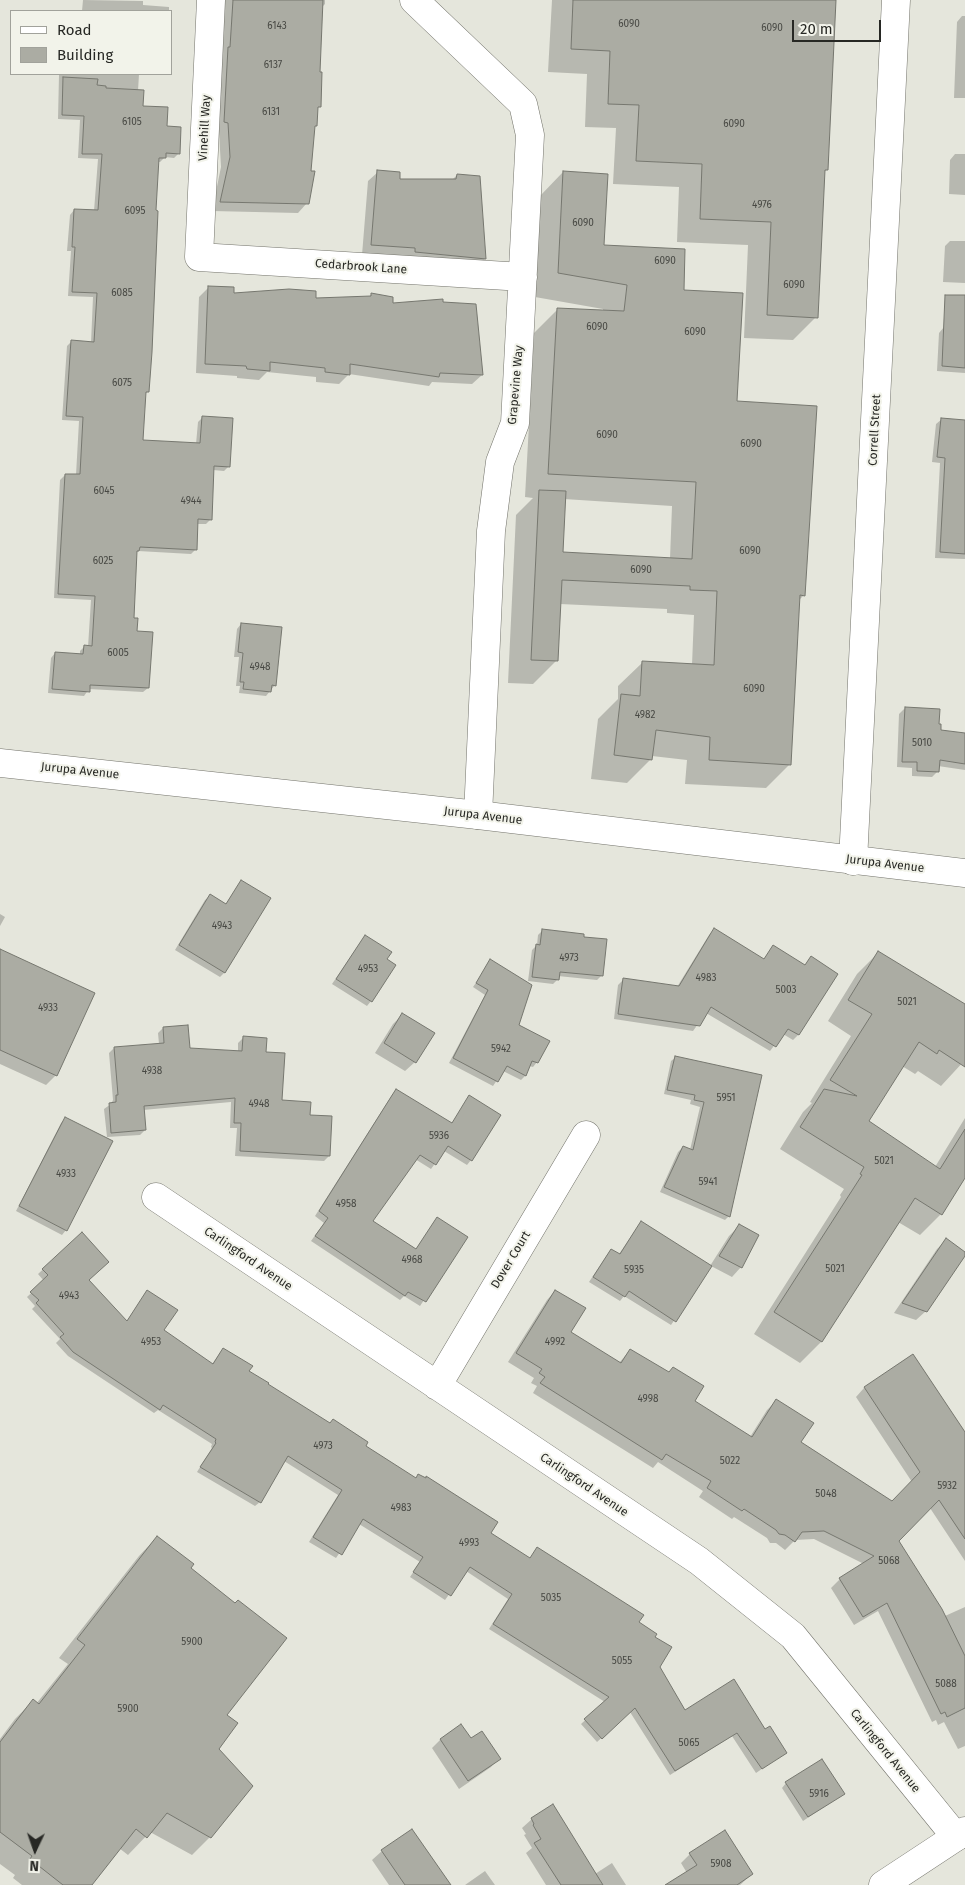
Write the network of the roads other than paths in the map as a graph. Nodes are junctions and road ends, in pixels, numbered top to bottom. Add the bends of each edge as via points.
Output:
1 (211, 0) edge
2 (414, 0) edge
3 (896, 0) edge
4 (200, 256) joint
5 (523, 278) junction
6 (0, 763) edge
7 (478, 815) junction
8 (854, 860) junction
9 (965, 873) edge
10 (586, 1135) dead end
11 (156, 1197) dead end
12 (437, 1386) junction
13 (960, 1834) edge
14 (883, 1885) edge

1 - 4 street, Vinehill Way
2 - 5 street, Grapevine Way via 523,104 530,134
3 - 8 street, Correll Street
4 - 5 street, Cedarbrook Lane
5 - 7 street, Grapevine Way via 515,423 500,462 491,531
6 - 7 street, Jurupa Avenue
7 - 8 street, Jurupa Avenue
8 - 9 street, Jurupa Avenue
10 - 12 street, Dover Court
11 - 12 street, Carlingford Avenue
12 - 13 street, Carlingford Avenue via 699,1561 793,1636
13 - 14 street

